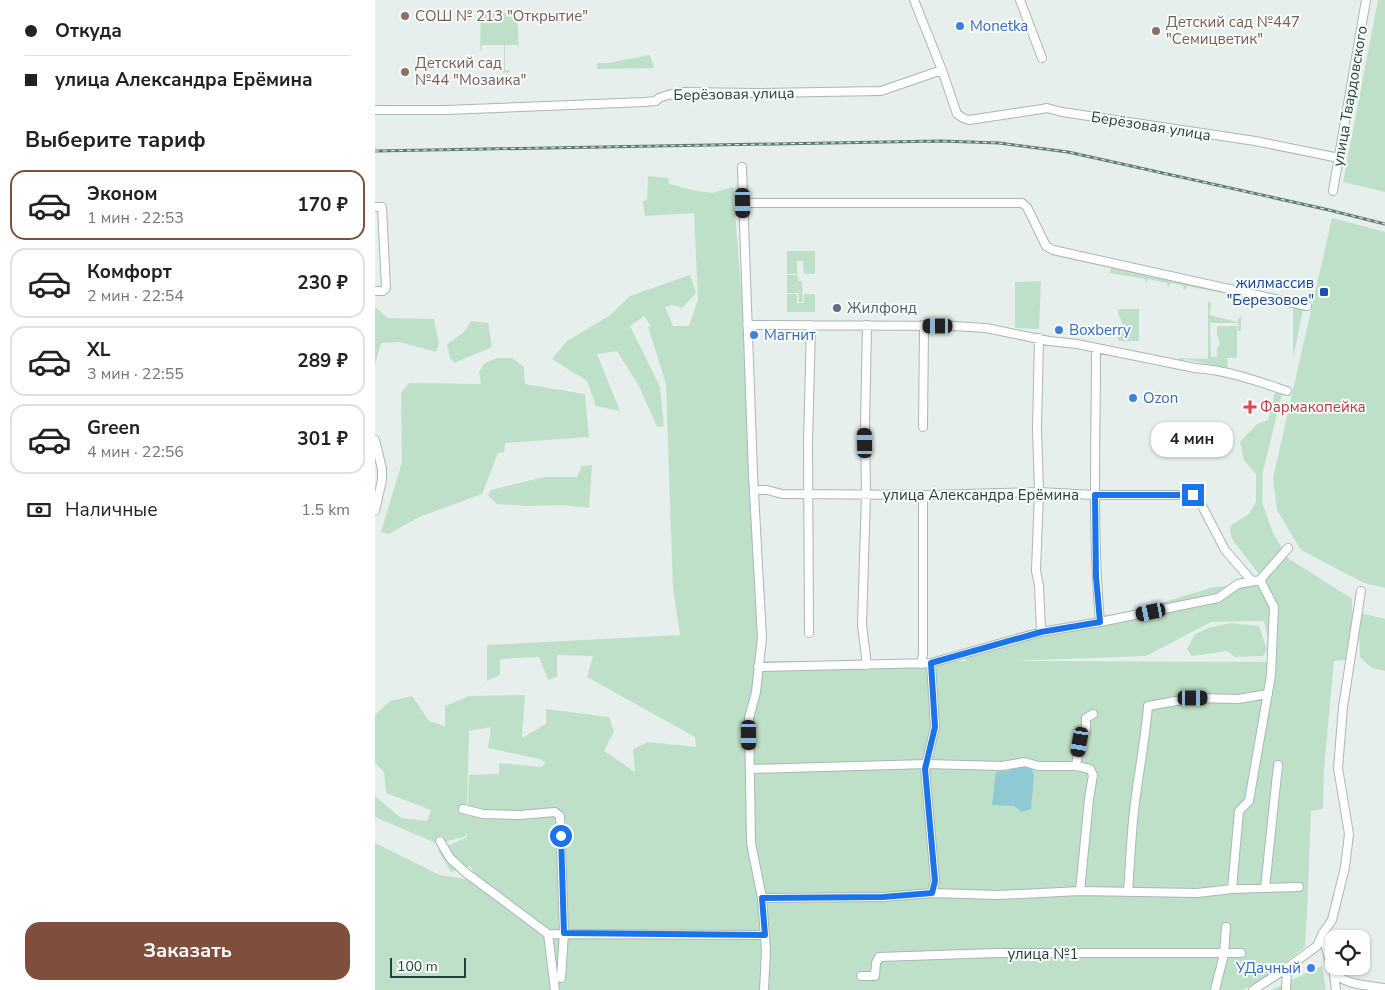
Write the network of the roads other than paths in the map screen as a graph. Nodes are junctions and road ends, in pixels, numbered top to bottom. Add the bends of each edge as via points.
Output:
1 (914, 0) edge
2 (1020, 0) edge
3 (1366, 0) edge
4 (1042, 58) dead end
5 (942, 70) junction
6 (375, 110) edge
7 (1339, 158) junction
8 (742, 167) dead end
9 (1333, 191) dead end
10 (743, 203) junction
11 (375, 207) edge
12 (375, 291) edge
13 (1307, 306) dead end
14 (747, 325) junction
15 (811, 326) junction
16 (867, 326) junction
17 (924, 326) junction
18 (1039, 338) junction
19 (1097, 349) junction
20 (1287, 391) dead end
21 (923, 427) dead end
22 (375, 440) edge
23 (754, 490) junction
24 (1039, 492) junction
25 (809, 494) junction
26 (866, 494) junction
27 (923, 495) junction
28 (1095, 495) junction
29 (375, 511) edge
30 (1288, 548) dead end
31 (1256, 580) junction
32 (1361, 591) dead end
33 (1100, 622) junction
34 (1041, 632) junction
35 (809, 633) dead end
36 (931, 663) junction
37 (921, 664) junction
38 (867, 665) junction
39 (759, 667) junction
40 (1268, 694) junction
41 (1093, 714) dead end
42 (927, 764) junction
43 (1278, 765) dead end
44 (1076, 766) junction
45 (750, 769) junction
46 (463, 809) dead end
47 (441, 841) dead end
48 (1299, 887) dead end
49 (1265, 888) junction
50 (1232, 889) junction
51 (1080, 891) junction
52 (1128, 892) junction
53 (932, 893) junction
54 (762, 898) junction
55 (1226, 927) dead end
56 (564, 933) junction
57 (1323, 933) junction
58 (548, 934) junction
59 (765, 935) junction
60 (1325, 944) edge
61 (1241, 953) dead end
62 (1224, 954) junction
63 (1287, 968) junction
64 (1334, 975) edge
65 (1336, 975) edge
66 (861, 976) dead end
67 (561, 978) dead end
68 (1385, 988) edge
69 (555, 990) edge
70 (764, 990) edge
71 (1215, 990) edge
72 (1253, 990) edge
73 (1286, 990) edge
74 (1336, 990) edge

1 - 5 street
2 - 4 street
3 - 7 street, улица Твардовского
5 - 6 street, Берёзовая улица via 881,91 683,92 645,102
5 - 7 street, Берёзовая улица via 957,114 963,118 1047,108 1255,141
7 - 9 street, улица Твардовского
8 - 10 street
10 - 13 street via 1022,203 1046,246 1053,250
10 - 14 street
11 - 12 street via 382,207 386,288
14 - 15 street
14 - 23 street
15 - 16 street
15 - 25 street
16 - 17 street
16 - 26 street
17 - 18 street via 986,328
17 - 21 street
18 - 19 street
18 - 24 street
19 - 20 street via 1210,369
19 - 28 street
22 - 29 street via 382,469
23 - 25 street, улица Александра Ерёмина
23 - 39 street via 762,638
24 - 27 street, улица Александра Ерёмина
24 - 28 street, улица Александра Ерёмина
24 - 34 street via 1036,571
25 - 26 street, улица Александра Ерёмина
25 - 35 street
26 - 27 street, улица Александра Ерёмина
26 - 38 street via 862,625
27 - 37 street
28 - 31 street, улица Александра Ерёмина via 1193,495 1198,498 1225,550
28 - 33 street
30 - 31 street
31 - 33 street via 1238,584 1219,598
31 - 40 street via 1274,607
32 - 57 street via 1343,707 1338,768 1349,834 1332,920
33 - 34 street
34 - 36 street
36 - 37 street
36 - 42 street via 935,727
37 - 38 street
38 - 39 street
39 - 45 street via 749,718
40 - 50 street via 1249,801 1239,811
40 - 52 street via 1237,699 1193,698 1148,706 1134,812
41 - 44 street via 1086,718
42 - 44 street via 1002,766 1025,762 1038,766
42 - 45 street
42 - 53 street via 935,881
43 - 49 street
44 - 51 street via 1090,768 1093,775
45 - 54 street via 751,843
46 - 56 street via 483,814 555,812 560,816
47 - 58 street via 450,858 465,872
48 - 49 street
49 - 50 street
50 - 52 street via 1197,893
51 - 52 street
51 - 53 street via 999,895
53 - 54 street via 883,897
54 - 59 street
55 - 62 street
56 - 58 street
56 - 59 street
56 - 67 street
57 - 60 street
57 - 63 street via 1317,946
58 - 69 street
59 - 70 street
61 - 62 street, улица №1
62 - 66 street, улица №1 via 879,957 875,976
62 - 71 street
63 - 72 street
63 - 73 street
64 - 74 street
65 - 68 street via 1352,984

